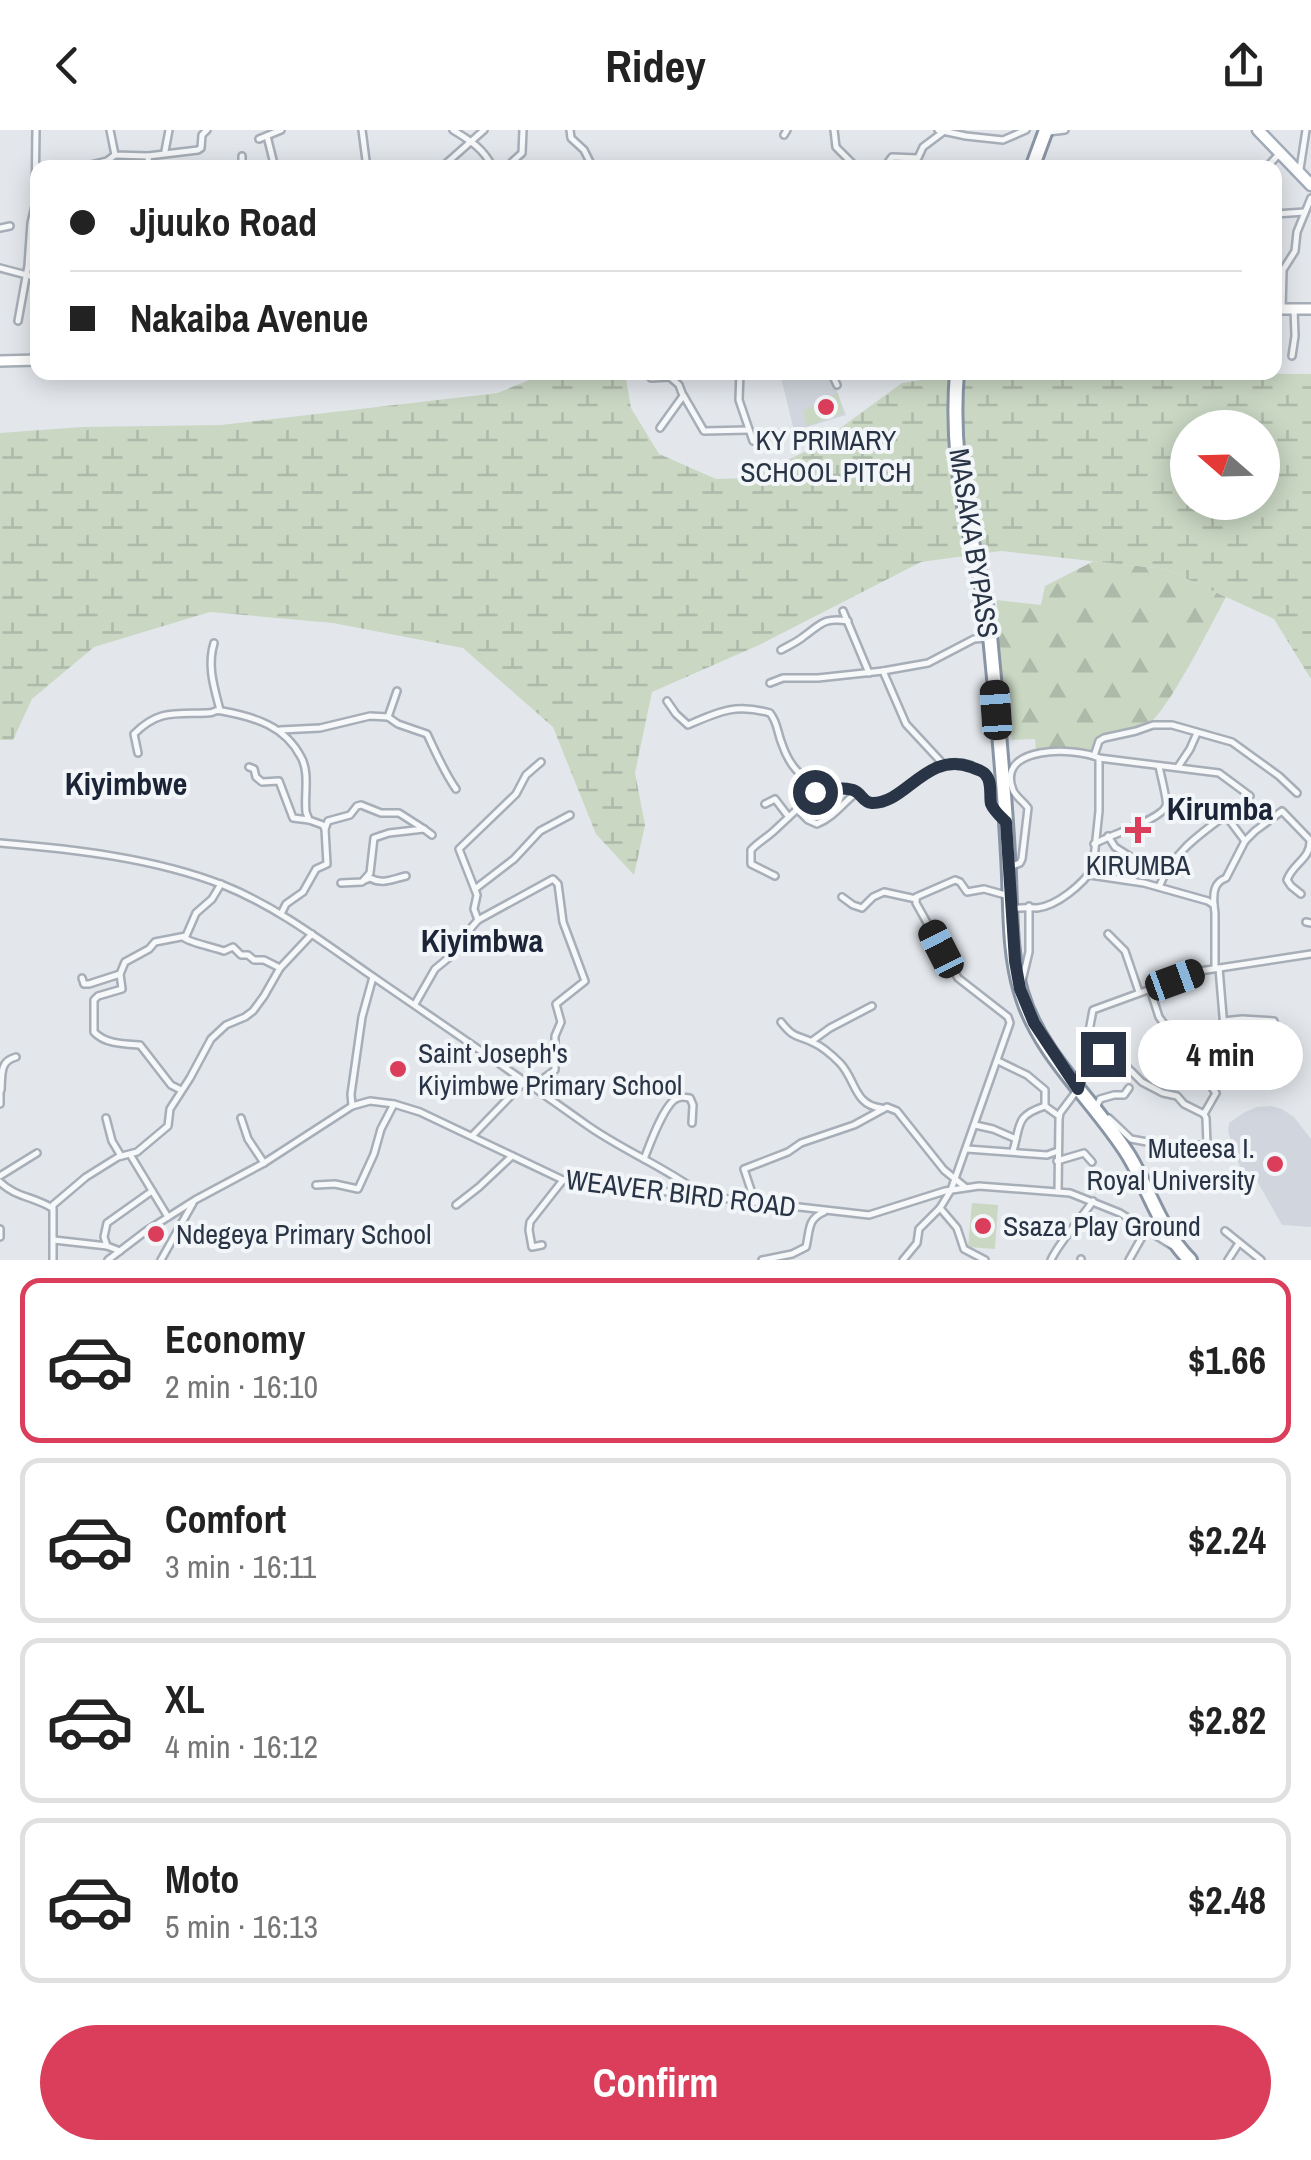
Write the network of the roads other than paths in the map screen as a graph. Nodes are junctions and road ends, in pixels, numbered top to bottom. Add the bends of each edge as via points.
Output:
1 (36, 130) edge
2 (110, 130) edge
3 (169, 130) edge
4 (207, 130) edge
5 (281, 130) edge
6 (362, 130) edge
7 (454, 130) edge
8 (484, 130) edge
9 (523, 130) edge
10 (570, 130) edge
11 (834, 130) edge
12 (1066, 130) edge
13 (1258, 130) edge
14 (1306, 130) edge
15 (940, 131) edge
16 (1020, 131) edge
17 (1044, 131) edge
18 (267, 136) junction
19 (259, 139) dead end
20 (471, 140) junction
21 (164, 152) junction
22 (1280, 152) junction
23 (115, 155) junction
24 (148, 156) junction
25 (242, 156) dead end
26 (36, 160) edge
27 (110, 160) edge
28 (148, 160) edge
29 (242, 160) edge
30 (273, 160) edge
31 (367, 160) edge
32 (450, 160) edge
33 (490, 160) edge
34 (514, 160) edge
35 (588, 160) edge
36 (848, 160) edge
37 (890, 160) edge
38 (1035, 160) edge
39 (1273, 160) edge
40 (1299, 172) junction
41 (1310, 184) edge
42 (1311, 198) edge
43 (1305, 212) junction
44 (1282, 214) edge
45 (10, 226) dead end
46 (0, 228) edge
47 (30, 233) edge
48 (0, 268) edge
49 (26, 275) junction
50 (30, 276) edge
51 (1282, 280) edge
52 (1282, 309) edge
53 (1294, 309) junction
54 (1311, 309) edge
55 (18, 321) dead end
56 (1292, 356) dead end
57 (30, 360) edge
58 (0, 361) edge
59 (674, 380) edge
60 (739, 380) edge
61 (834, 380) edge
62 (956, 380) edge
63 (836, 385) dead end
64 (683, 396) junction
65 (660, 428) dead end
66 (749, 430) junction
67 (753, 441) dead end
68 (843, 611) dead end
69 (848, 620) junction
70 (990, 638) junction
71 (214, 642) dead end
72 (781, 650) dead end
73 (869, 672) junction
74 (882, 672) junction
75 (770, 683) dead end
76 (397, 691) dead end
77 (667, 700) dead end
78 (220, 710) junction
79 (388, 717) junction
80 (280, 730) junction
81 (1197, 733) junction
82 (138, 752) dead end
83 (1096, 757) junction
84 (541, 762) dead end
85 (944, 765) junction
86 (1159, 766) junction
87 (249, 767) dead end
88 (1178, 767) junction
89 (822, 788) junction
90 (456, 789) dead end
91 (857, 792) junction
92 (1298, 793) dead end
93 (1250, 796) dead end
94 (765, 804) dead end
95 (798, 810) junction
96 (570, 815) dead end
97 (788, 816) junction
98 (309, 820) junction
99 (1006, 822) junction
100 (325, 828) junction
101 (424, 829) junction
102 (432, 835) dead end
103 (1108, 836) junction
104 (1245, 840) junction
105 (0, 843) edge
106 (1094, 844) junction
107 (1309, 856) edge
108 (1009, 867) junction
109 (1093, 868) junction
110 (406, 876) dead end
111 (775, 876) dead end
112 (1089, 876) junction
113 (1098, 876) junction
114 (1133, 881) junction
115 (341, 882) dead end
116 (362, 882) junction
117 (221, 884) junction
118 (1159, 887) junction
119 (474, 889) junction
120 (1302, 894) dead end
121 (842, 897) dead end
122 (916, 899) junction
123 (1212, 902) junction
124 (1011, 903) junction
125 (1031, 909) junction
126 (281, 914) junction
127 (478, 920) junction
128 (312, 934) junction
129 (1108, 934) dead end
130 (184, 937) junction
131 (1311, 954) edge
132 (280, 968) junction
133 (1217, 968) junction
134 (120, 974) junction
135 (373, 977) junction
136 (82, 978) dead end
137 (1020, 989) junction
138 (1150, 989) junction
139 (1139, 992) junction
140 (415, 1004) junction
141 (872, 1006) dead end
142 (1274, 1020) dead end
143 (1223, 1021) junction
144 (781, 1022) dead end
145 (812, 1041) junction
146 (1087, 1048) junction
147 (16, 1058) dead end
148 (998, 1060) junction
149 (1227, 1064) dead end
150 (525, 1080) junction
151 (533, 1086) junction
152 (182, 1088) junction
153 (1129, 1088) dead end
154 (1078, 1089) junction
155 (0, 1090) edge
156 (0, 1104) edge
157 (394, 1104) junction
158 (352, 1106) junction
159 (1045, 1106) junction
160 (1096, 1106) junction
161 (884, 1108) junction
162 (1204, 1114) junction
163 (1059, 1116) junction
164 (106, 1118) dead end
165 (241, 1118) dead end
166 (692, 1123) dead end
167 (975, 1125) junction
168 (472, 1136) junction
169 (1016, 1139) junction
170 (966, 1149) junction
171 (1058, 1151) junction
172 (1012, 1152) junction
173 (37, 1153) dead end
174 (130, 1154) junction
175 (121, 1156) junction
176 (512, 1156) junction
177 (644, 1159) junction
178 (1057, 1162) junction
179 (1092, 1162) dead end
180 (264, 1163) junction
181 (956, 1178) junction
182 (0, 1179) edge
183 (563, 1180) junction
184 (316, 1185) dead end
185 (966, 1188) junction
186 (950, 1190) junction
187 (152, 1191) junction
188 (1058, 1192) junction
189 (703, 1196) junction
190 (194, 1200) junction
191 (1093, 1201) junction
192 (755, 1202) junction
193 (456, 1204) dead end
194 (52, 1208) junction
195 (940, 1208) junction
196 (827, 1211) junction
197 (168, 1217) junction
198 (1146, 1230) junction
199 (1225, 1232) dead end
200 (54, 1240) junction
201 (1240, 1243) junction
202 (542, 1245) dead end
203 (107, 1246) junction
204 (806, 1247) junction
205 (1178, 1247) junction
206 (120, 1251) junction
207 (54, 1260) edge
208 (108, 1260) edge
209 (161, 1260) edge
210 (762, 1260) edge
211 (804, 1260) edge
212 (903, 1260) edge
213 (985, 1260) edge
214 (1052, 1260) edge
215 (1129, 1260) edge
216 (1190, 1260) edge
217 (1228, 1260) edge
218 (1261, 1260) edge

1 - 26 street
2 - 23 street
3 - 21 street
4 - 21 street via 200,149
5 - 18 street
6 - 31 street
7 - 20 street
8 - 20 street
9 - 34 street via 522,153
10 - 35 street
11 - 36 street via 836,148
12 - 17 street
13 - 22 main road
14 - 40 street
15 - 16 street via 1004,140
15 - 37 street via 918,158
17 - 38 highway
18 - 19 street
18 - 30 street
20 - 32 street
20 - 33 street
21 - 24 street
22 - 39 street
22 - 40 main road
23 - 24 street
23 - 27 street
24 - 28 street
25 - 29 street
40 - 41 main road
42 - 43 street
43 - 44 street
43 - 51 street
45 - 46 street
47 - 49 street
48 - 49 street
49 - 50 street
49 - 55 street
52 - 53 main road
53 - 54 main road
53 - 56 street
57 - 58 main road
59 - 64 street
60 - 66 street
61 - 63 street
62 - 70 highway, MASAKA BYPASS via 960,474
64 - 65 street
64 - 66 street via 704,431
66 - 67 street
68 - 69 street
69 - 72 street via 824,621
69 - 73 street
70 - 74 street
70 - 99 highway, MASAKA BYPASS
71 - 78 street via 211,677
73 - 74 street
73 - 75 street
74 - 85 street via 906,724
76 - 79 street
77 - 89 street via 688,725 721,710 770,713 796,772
78 - 80 street
78 - 82 street via 154,718 134,734
79 - 80 street
79 - 90 street via 427,734
80 - 98 street via 304,762
81 - 83 street via 1153,725 1104,738
81 - 88 street
81 - 92 street via 1232,742
83 - 86 street
83 - 106 street
83 - 108 street via 1055,750 1014,766 1013,792 1028,808 1022,859
84 - 119 street via 460,849
85 - 91 street via 887,799 865,801
85 - 99 street via 960,763 985,774 992,805
86 - 88 street
86 - 103 street via 1166,806 1146,822
87 - 98 street via 262,782 279,781 293,818
88 - 93 street via 1222,774
89 - 91 street
89 - 95 street
91 - 95 street via 817,824
94 - 97 street via 776,799
95 - 97 street
96 - 119 street via 540,831
97 - 111 street via 751,850 751,864
98 - 100 street
99 - 108 highway, MASAKA BYPASS
100 - 101 street via 361,805 399,813
100 - 126 street via 327,864 316,868
101 - 102 street
101 - 116 street via 374,838 370,872
103 - 106 street
103 - 114 street via 1134,859
104 - 107 street via 1284,811 1310,840
104 - 118 street via 1223,817 1187,844
104 - 123 street
105 - 117 street via 96,854
106 - 109 street
107 - 120 street via 1287,880
108 - 124 highway, MASAKA BYPASS
109 - 112 street
109 - 113 street
110 - 116 street
112 - 113 street
112 - 125 street via 1064,898
113 - 114 street
114 - 118 street
115 - 116 street
117 - 126 street
117 - 130 street
118 - 123 street
119 - 127 street
121 - 122 street via 862,908 884,892
122 - 124 street via 955,880 967,892 984,888
122 - 148 street via 958,978 1010,1020
123 - 133 street
124 - 125 street
124 - 137 highway, MASAKA BYPASS
125 - 137 street
126 - 128 street
127 - 140 street
127 - 151 street via 553,878 558,884 563,922 585,982 556,1004 561,1022 555,1070
128 - 132 street
128 - 135 street
129 - 139 street via 1125,951
130 - 132 street via 224,951 233,947
130 - 134 street via 156,942 124,962
131 - 133 street
132 - 152 street via 249,1014 211,1040
133 - 138 street
133 - 143 street
134 - 136 street via 88,984
134 - 152 street via 122,988 94,1000 94,1032 140,1045 171,1085
135 - 140 street
135 - 158 street
137 - 154 highway, MASAKA BYPASS via 1039,1032
138 - 139 street
138 - 162 street via 1159,1017 1216,1093
139 - 146 street via 1093,1010
140 - 150 street
141 - 145 street
142 - 143 street
143 - 149 street
144 - 145 street via 794,1036
145 - 161 street via 840,1063 862,1101
146 - 154 street
146 - 162 street via 1122,1062 1142,1082
147 - 155 street via 2,1064
148 - 159 street via 1044,1090
148 - 167 street
150 - 151 street
150 - 168 street
151 - 177 street
152 - 174 street via 168,1126
153 - 160 street
154 - 160 highway, MASAKA BYPASS
154 - 163 street
155 - 156 street
157 - 158 street, WEAVER BIRD ROAD
157 - 168 street, WEAVER BIRD ROAD
157 - 184 street via 358,1189
158 - 180 street
159 - 163 street
159 - 169 street via 1024,1115
160 - 162 street via 1126,1137 1151,1144 1206,1146
160 - 205 highway, MASAKA BYPASS
161 - 181 street via 897,1111
161 - 192 street via 744,1168
163 - 171 street
164 - 175 street
165 - 180 street
166 - 177 street via 690,1098 673,1101
167 - 169 street
167 - 170 street
168 - 176 street, WEAVER BIRD ROAD
169 - 172 street
170 - 172 street
170 - 181 street
171 - 172 street
171 - 178 street
173 - 182 street
174 - 175 street
174 - 187 street
175 - 194 street
176 - 183 street, WEAVER BIRD ROAD
176 - 193 street
177 - 189 street
178 - 179 street via 1084,1154
178 - 188 street
180 - 190 street
181 - 185 street
181 - 186 street
182 - 194 street via 10,1191
183 - 189 street, WEAVER BIRD ROAD
183 - 202 street via 529,1226 532,1247
185 - 186 street, WEAVER BIRD ROAD
185 - 188 street, WEAVER BIRD ROAD
186 - 195 street
186 - 196 street, WEAVER BIRD ROAD via 869,1215
187 - 197 street
187 - 203 street via 107,1223
188 - 191 street, WEAVER BIRD ROAD
189 - 192 street, WEAVER BIRD ROAD
190 - 197 street
190 - 209 street
191 - 198 street, WEAVER BIRD ROAD
191 - 214 street
192 - 196 street, WEAVER BIRD ROAD
194 - 200 street
195 - 212 street via 919,1228 917,1244
195 - 213 street via 964,1249
196 - 204 street via 811,1221
197 - 206 street
198 - 205 street, WEAVER BIRD ROAD
198 - 215 street
199 - 201 street
200 - 203 street
200 - 207 street
201 - 217 street
201 - 218 street
203 - 206 street
204 - 210 street
204 - 211 street
205 - 216 highway, MASAKA BYPASS
206 - 208 street

